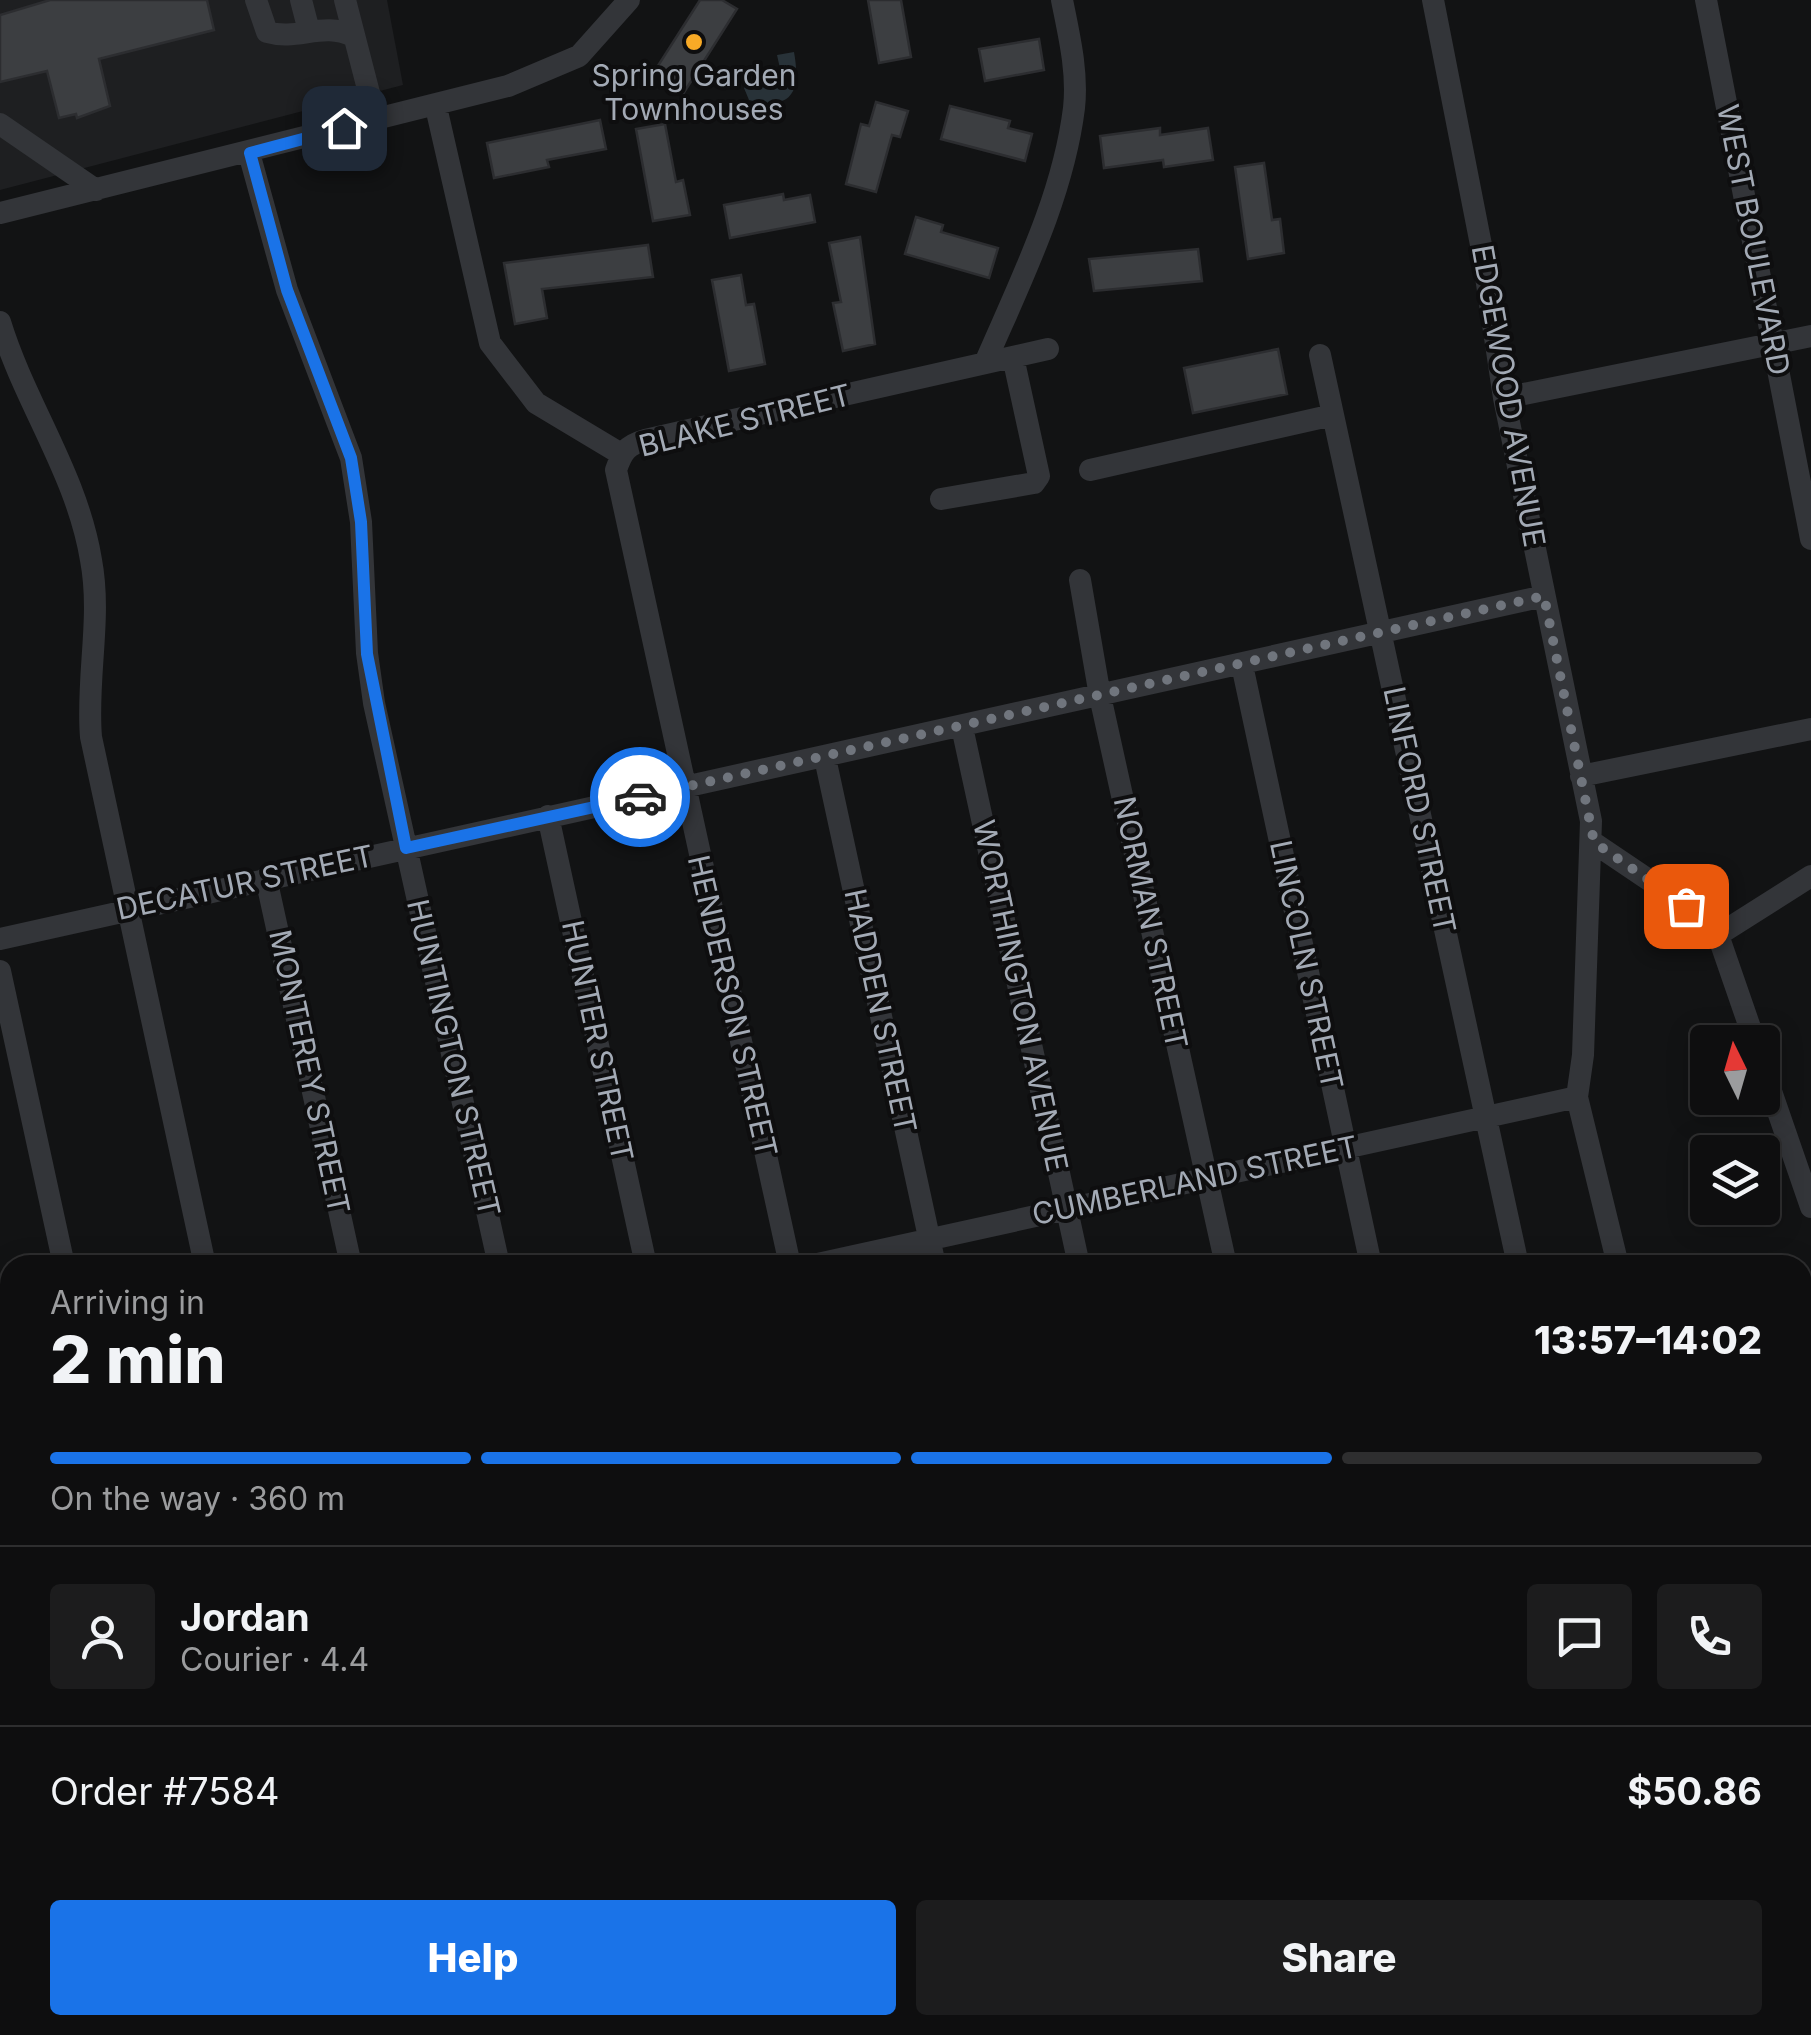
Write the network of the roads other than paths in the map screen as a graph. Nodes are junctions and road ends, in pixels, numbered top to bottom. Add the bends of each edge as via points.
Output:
1 (256, 0) edge
2 (302, 0) edge
3 (346, 0) edge
4 (629, 0) edge
5 (1062, 0) edge
6 (1433, 0) edge
7 (1706, 0) edge
8 (309, 31) junction
9 (353, 36) junction
10 (436, 107) junction
11 (376, 120) junction
12 (0, 124) edge
13 (250, 153) junction
14 (96, 190) junction
15 (0, 214) edge
16 (0, 322) edge
17 (1811, 336) edge
18 (1773, 344) junction
19 (1048, 349) dead end
20 (1320, 355) dead end
21 (1013, 356) junction
22 (985, 363) junction
23 (1504, 398) junction
24 (1333, 415) junction
25 (621, 454) junction
26 (1090, 470) dead end
27 (941, 499) dead end
28 (1811, 540) edge
29 (1080, 580) dead end
30 (1544, 596) junction
31 (1380, 634) junction
32 (1242, 665) junction
33 (1100, 696) junction
34 (962, 727) junction
35 (1811, 729) edge
36 (824, 758) junction
37 (1581, 776) junction
38 (683, 787) junction
39 (548, 816) junction
40 (1594, 842) junction
41 (406, 848) junction
42 (1811, 876) edge
43 (266, 878) junction
44 (129, 909) junction
45 (1718, 935) junction
46 (0, 939) edge
47 (0, 971) edge
48 (1749, 1025) edge
49 (1576, 1097) junction
50 (1780, 1109) edge
51 (1485, 1117) junction
52 (1344, 1148) junction
53 (1805, 1169) edge
54 (1206, 1178) junction
55 (1811, 1207) edge
56 (1067, 1209) junction
57 (930, 1239) junction
58 (62, 1255) edge
59 (203, 1255) edge
60 (349, 1255) edge
61 (498, 1255) edge
62 (644, 1255) edge
63 (788, 1255) edge
64 (857, 1255) edge
65 (933, 1255) edge
66 (1078, 1255) edge
67 (1224, 1255) edge
68 (1368, 1255) edge
69 (1516, 1255) edge
70 (1616, 1255) edge

1 - 8 street via 267,32 285,37
2 - 8 street
3 - 9 street
4 - 10 street via 578,56
5 - 22 street via 1073,53 1074,107 1046,218
6 - 23 street, EDGEWOOD AVENUE
7 - 18 street, WEST BOULEVARD
8 - 9 street via 334,26
9 - 11 street
10 - 11 street
10 - 25 street, BLAKE STREET via 490,344 536,403
11 - 13 street
12 - 14 street
13 - 14 street
13 - 41 street, HUNTINGTON STREET via 287,290 351,458 367,654
14 - 15 street
16 - 44 street via 13,364 66,470 92,560 91,737
17 - 18 street
18 - 23 street
18 - 28 street, WEST BOULEVARD
19 - 21 street, BLAKE STREET
20 - 24 street, LINFORD STREET
21 - 22 street, BLAKE STREET
21 - 27 street via 1038,476 1034,483
22 - 25 street, BLAKE STREET via 645,440
23 - 30 street, EDGEWOOD AVENUE
24 - 26 street
24 - 31 street, LINFORD STREET
25 - 38 street, HENDERSON STREET via 616,470
29 - 33 street, NORMAN STREET
30 - 31 street, DECATUR STREET
30 - 37 street, EDGEWOOD AVENUE
31 - 32 street, DECATUR STREET
31 - 51 street, LINFORD STREET
32 - 33 street, DECATUR STREET
32 - 52 street, LINCOLN STREET
33 - 34 street, DECATUR STREET
33 - 54 street, NORMAN STREET
34 - 36 street, DECATUR STREET
34 - 56 street, WORTHINGTON AVENUE
35 - 37 street
36 - 38 street, DECATUR STREET
36 - 57 street, HADDEN STREET
37 - 40 street, EDGEWOOD AVENUE
38 - 39 street, DECATUR STREET
38 - 63 street, HENDERSON STREET
39 - 41 street, DECATUR STREET
39 - 62 street, HUNTER STREET
40 - 45 street
40 - 49 street, EDGEWOOD AVENUE
41 - 43 street, DECATUR STREET
41 - 61 street, HUNTINGTON STREET
42 - 45 street
43 - 44 street, DECATUR STREET
43 - 60 street, MONTEREY STREET
44 - 46 street, DECATUR STREET
44 - 59 street
45 - 48 street
47 - 58 street
49 - 51 street, CUMBERLAND STREET
49 - 70 street, EDGEWOOD AVENUE
50 - 53 street
51 - 52 street, CUMBERLAND STREET
51 - 69 street, LINFORD STREET
52 - 54 street, CUMBERLAND STREET
52 - 68 street, LINCOLN STREET
53 - 55 street
54 - 56 street, CUMBERLAND STREET
54 - 67 street, NORMAN STREET
56 - 57 street, CUMBERLAND STREET
56 - 66 street, WORTHINGTON AVENUE
57 - 64 street, CUMBERLAND STREET
57 - 65 street, HADDEN STREET

